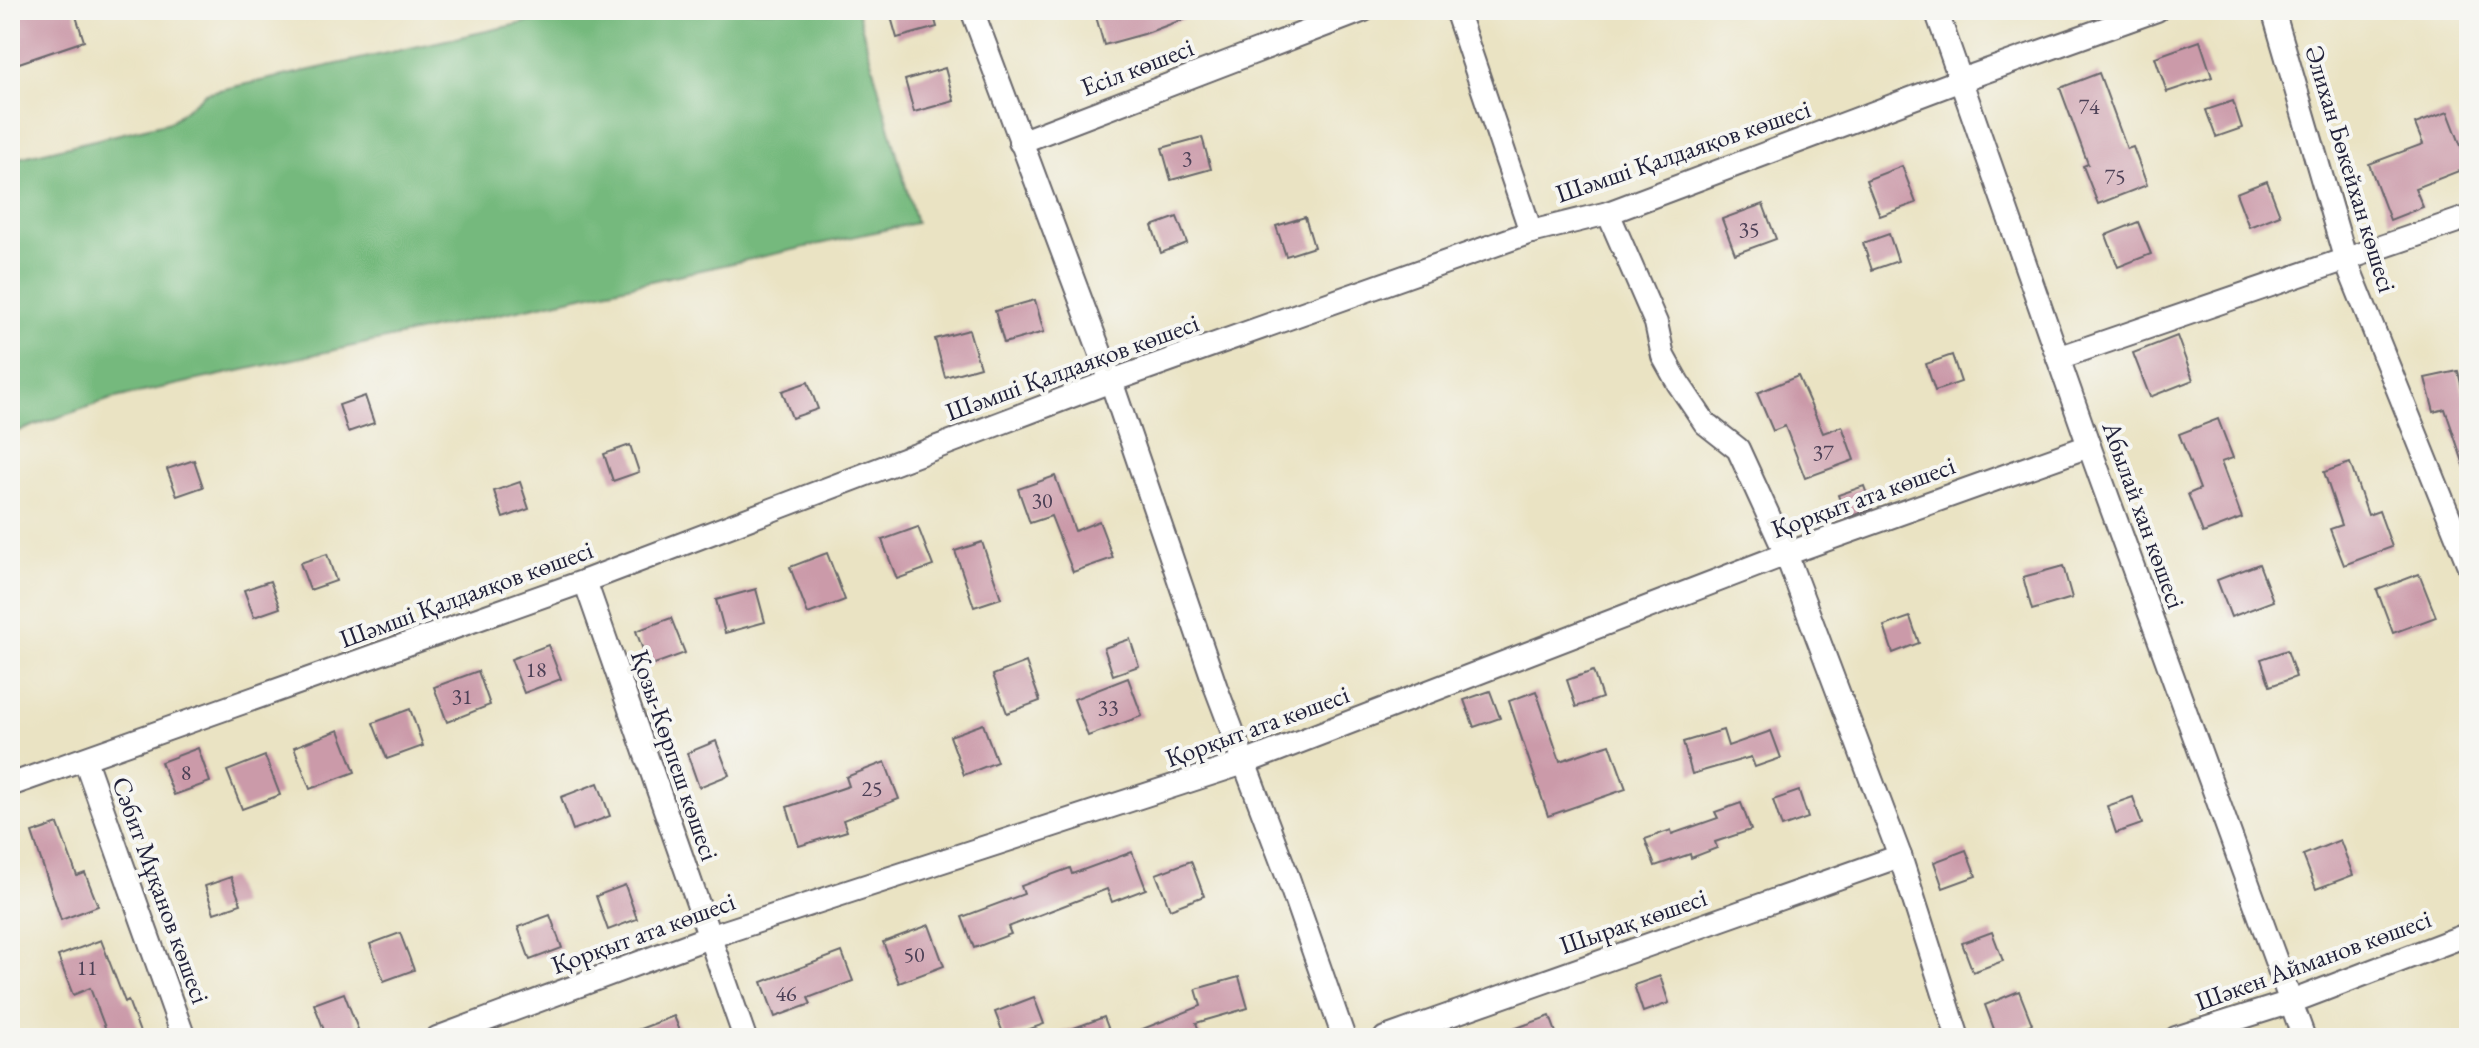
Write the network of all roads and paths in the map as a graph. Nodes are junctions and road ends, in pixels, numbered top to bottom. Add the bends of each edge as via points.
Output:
1 (972, 10) edge
2 (1364, 10) edge
3 (1456, 10) edge
4 (1936, 10) edge
5 (2157, 10) edge
6 (2273, 10) edge
7 (1961, 80) junction
8 (1020, 142) junction
9 (1608, 213) junction
10 (2469, 217) edge
11 (1531, 232) junction
12 (2346, 261) junction
13 (2058, 358) junction
14 (1111, 381) junction
15 (2089, 446) junction
16 (1786, 554) junction
17 (2469, 566) edge
18 (585, 581) junction
19 (85, 760) junction
20 (1244, 763) junction
21 (10, 785) edge
22 (1900, 856) junction
23 (2469, 934) edge
24 (709, 937) junction
25 (2291, 1002) junction
26 (184, 1038) edge
27 (437, 1038) edge
28 (745, 1038) edge
29 (1344, 1038) edge
30 (1385, 1038) edge
31 (1958, 1038) edge
32 (2176, 1038) edge
33 (2304, 1038) edge

1 - 8 street
2 - 8 street, Есіл көшесі
3 - 11 street
4 - 7 street, Абылай хан көшесі
5 - 7 street, Шәмші Қалдаяқов көшесі
6 - 12 street, Әлихан Бөкейхан көшесі
7 - 9 street, Шәмші Қалдаяқов көшесі
7 - 13 street, Абылай хан көшесі
8 - 14 street
9 - 11 street, Шәмші Қалдаяқов көшесі
9 - 16 street via 1656,323 1663,356 1705,423 1738,449
10 - 12 street
11 - 14 street, Шәмші Қалдаяқов көшесі
12 - 13 street
12 - 17 street, Әлихан Бөкейхан көшесі
13 - 15 street, Абылай хан көшесі
14 - 18 street, Шәмші Қалдаяқов көшесі
14 - 20 street
15 - 16 street, Қорқыт ата көшесі
15 - 25 street, Абылай хан көшесі
16 - 20 street, Қорқыт ата көшесі
16 - 22 street
18 - 19 street, Шәмші Қалдаяқов көшесі
18 - 24 street, Қозы-Көрпеш көшесі
19 - 21 street, Шәмші Қалдаяқов көшесі
19 - 26 street, Сәбит Мұқанов көшесі
20 - 24 street, Қорқыт ата көшесі
20 - 29 street
22 - 30 street, Шырақ көшесі
22 - 31 street
23 - 25 street, Шәкен Айманов көшесі
24 - 27 street, Қорқыт ата көшесі
24 - 28 street, Қозы-Көрпеш көшесі
25 - 32 street, Шәкен Айманов көшесі
25 - 33 street, Абылай хан көшесі

